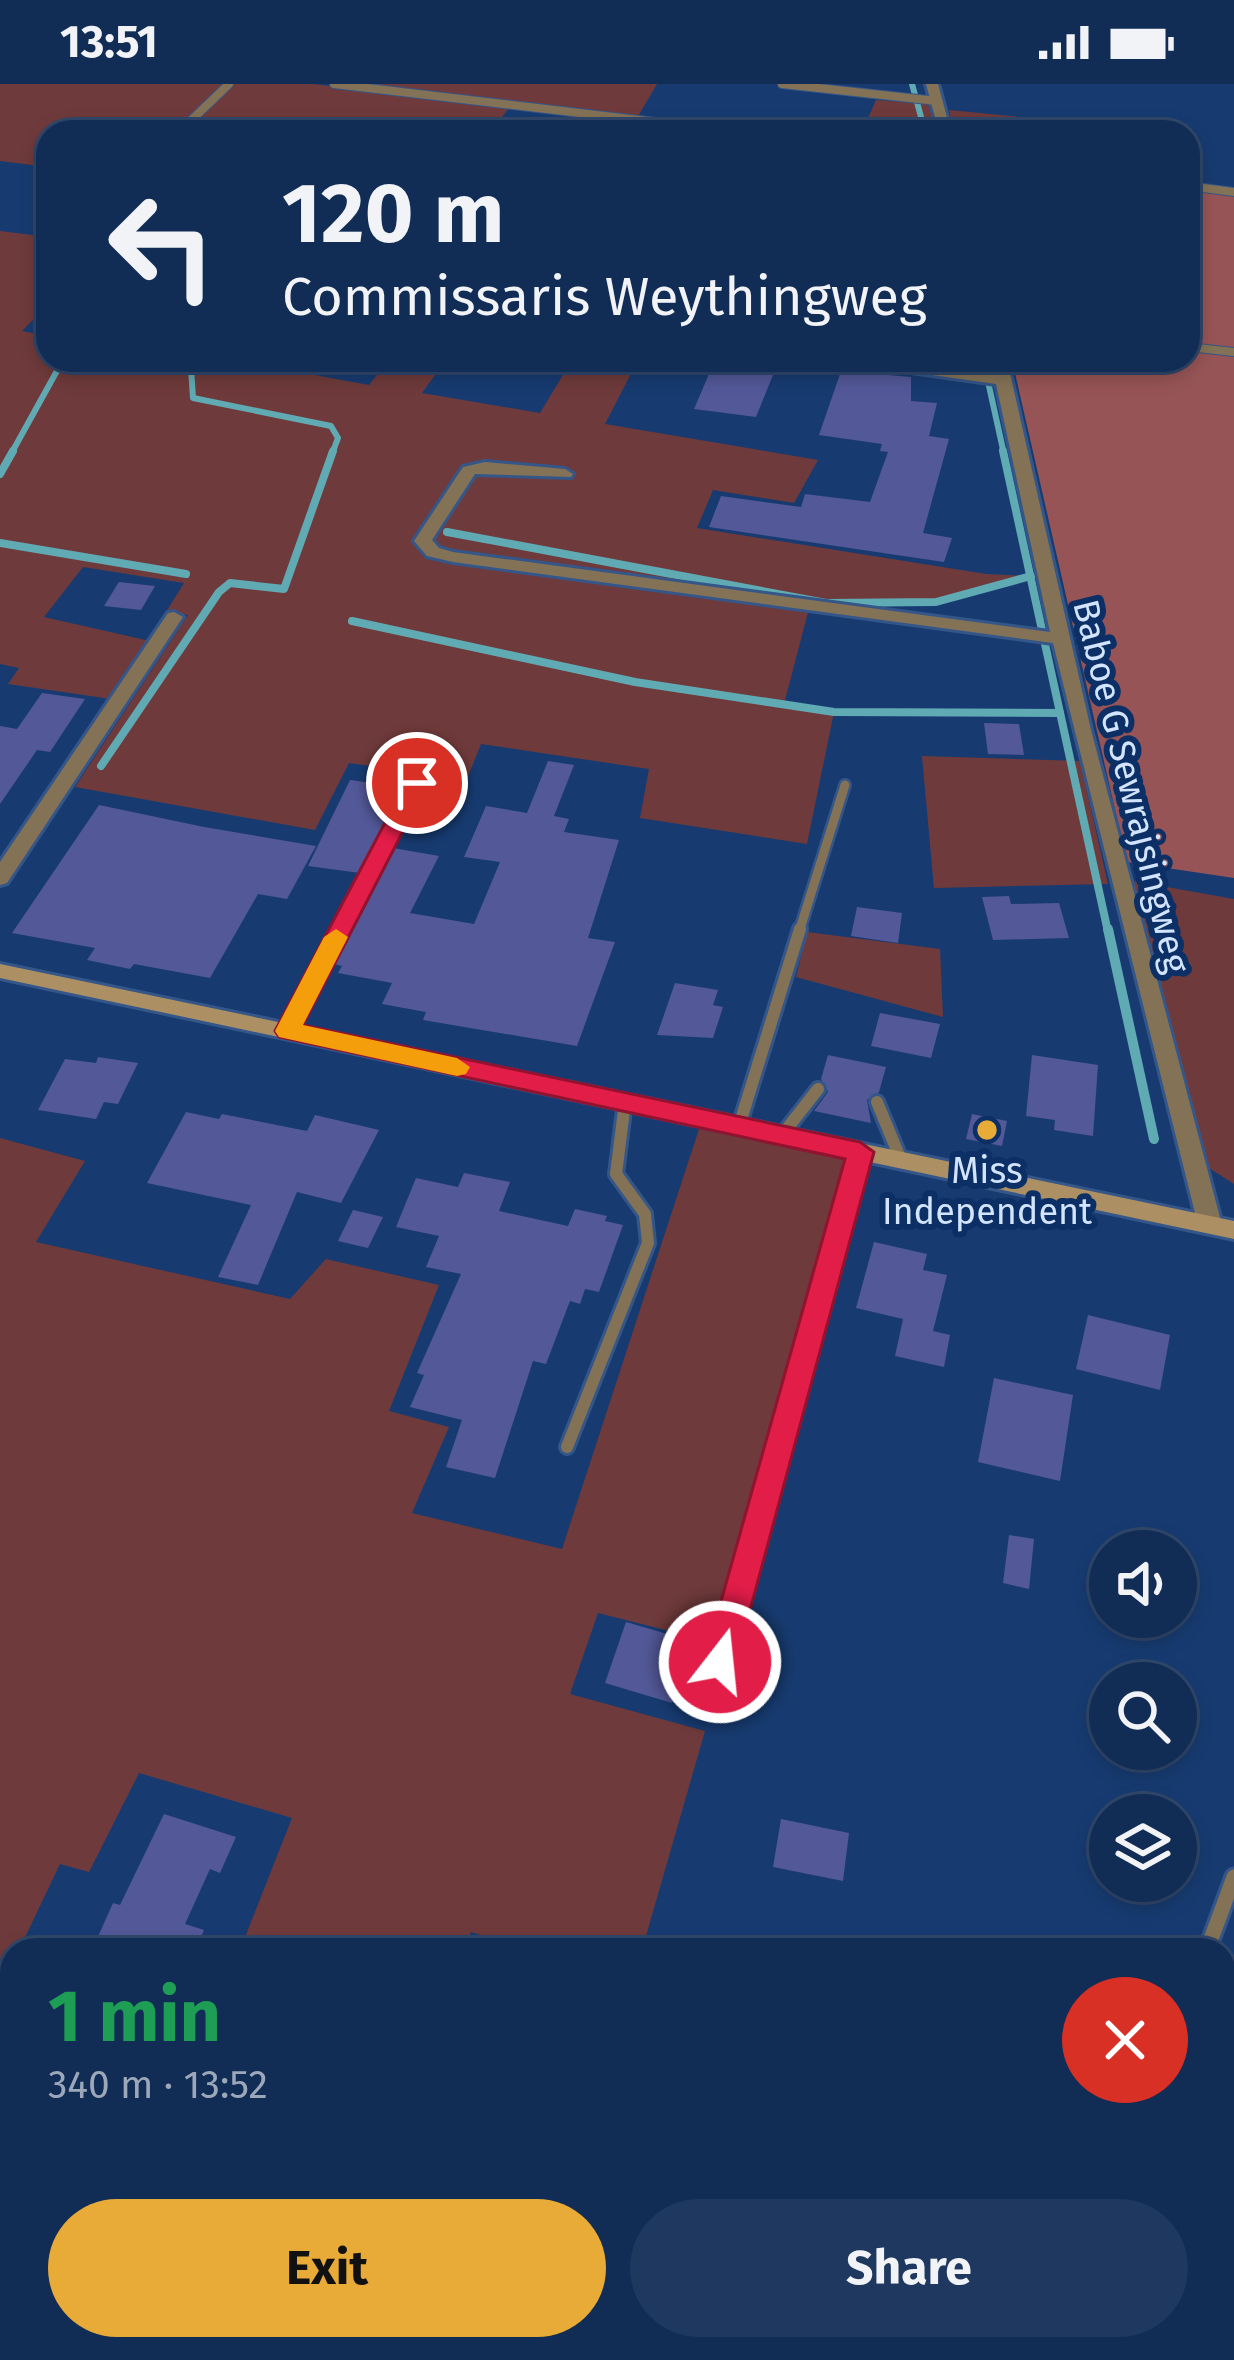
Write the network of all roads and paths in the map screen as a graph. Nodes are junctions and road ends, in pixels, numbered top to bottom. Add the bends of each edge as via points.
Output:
1 (230, 84) edge
2 (334, 84) edge
3 (782, 84) edge
4 (932, 84) edge
5 (937, 101) junction
6 (192, 120) edge
7 (638, 120) edge
8 (942, 120) edge
9 (1200, 187) edge
10 (1234, 191) edge
11 (1200, 348) edge
12 (1234, 352) edge
13 (1002, 372) edge
14 (565, 474) dead end
15 (174, 617) dead end
16 (1060, 639) junction
17 (417, 783) dead end
18 (845, 785) dead end
19 (0, 878) edge
20 (0, 971) edge
21 (287, 1031) junction
22 (818, 1089) dead end
23 (625, 1102) junction
24 (877, 1102) dead end
25 (739, 1126) junction
26 (782, 1136) junction
27 (860, 1152) junction
28 (901, 1160) junction
29 (1222, 1228) edge
30 (567, 1447) dead end
31 (720, 1662) dead end
32 (1234, 1877) edge
33 (1211, 1938) edge

1 - 6 lane
2 - 7 lane
3 - 5 lane
4 - 5 street
5 - 8 street
9 - 10 lane
11 - 12 lane
13 - 16 street, Baboe G Sewrajsingweg
14 - 16 street via 469,470 423,541 453,557
15 - 19 street
16 - 29 street, Baboe G Sewrajsingweg
17 - 21 lane
18 - 25 lane
20 - 21 main road
21 - 23 main road
22 - 26 lane
23 - 25 main road
23 - 30 lane via 616,1174 644,1207 648,1243
24 - 28 lane
25 - 26 main road
26 - 27 main road
27 - 28 main road
27 - 31 lane
28 - 29 main road
32 - 33 lane

